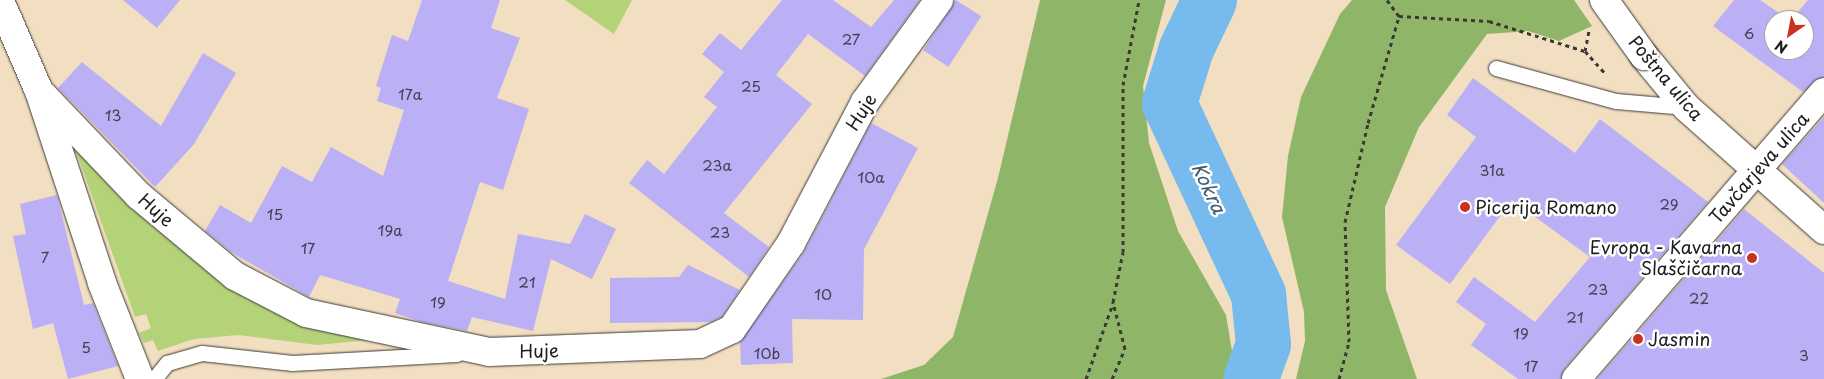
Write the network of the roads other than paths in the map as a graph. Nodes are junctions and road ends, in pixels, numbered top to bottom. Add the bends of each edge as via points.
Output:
1 (939, 0) edge
2 (1604, 0) edge
3 (0, 2) edge
4 (1496, 68) dead end
5 (40, 91) junction
6 (1824, 92) edge
7 (1686, 107) junction
8 (1758, 172) junction
9 (1824, 230) edge
10 (489, 352) junction
11 (140, 379) edge
12 (154, 379) edge
13 (1576, 379) edge

1 - 10 street, Huje via 865,102 791,243 732,329 700,344
2 - 7 street, Poštna ulica, bridge
3 - 5 street, Huje
4 - 7 lane via 1616,101 1628,99
5 - 10 street, Huje via 138,195 235,276 306,313
5 - 11 street, Huje via 102,283
6 - 8 street, Tavčarjeva ulica
7 - 8 street, Poštna ulica
8 - 9 street, Poštna ulica
8 - 13 street, Tavčarjeva ulica
10 - 12 lane via 292,363 202,353 167,363

